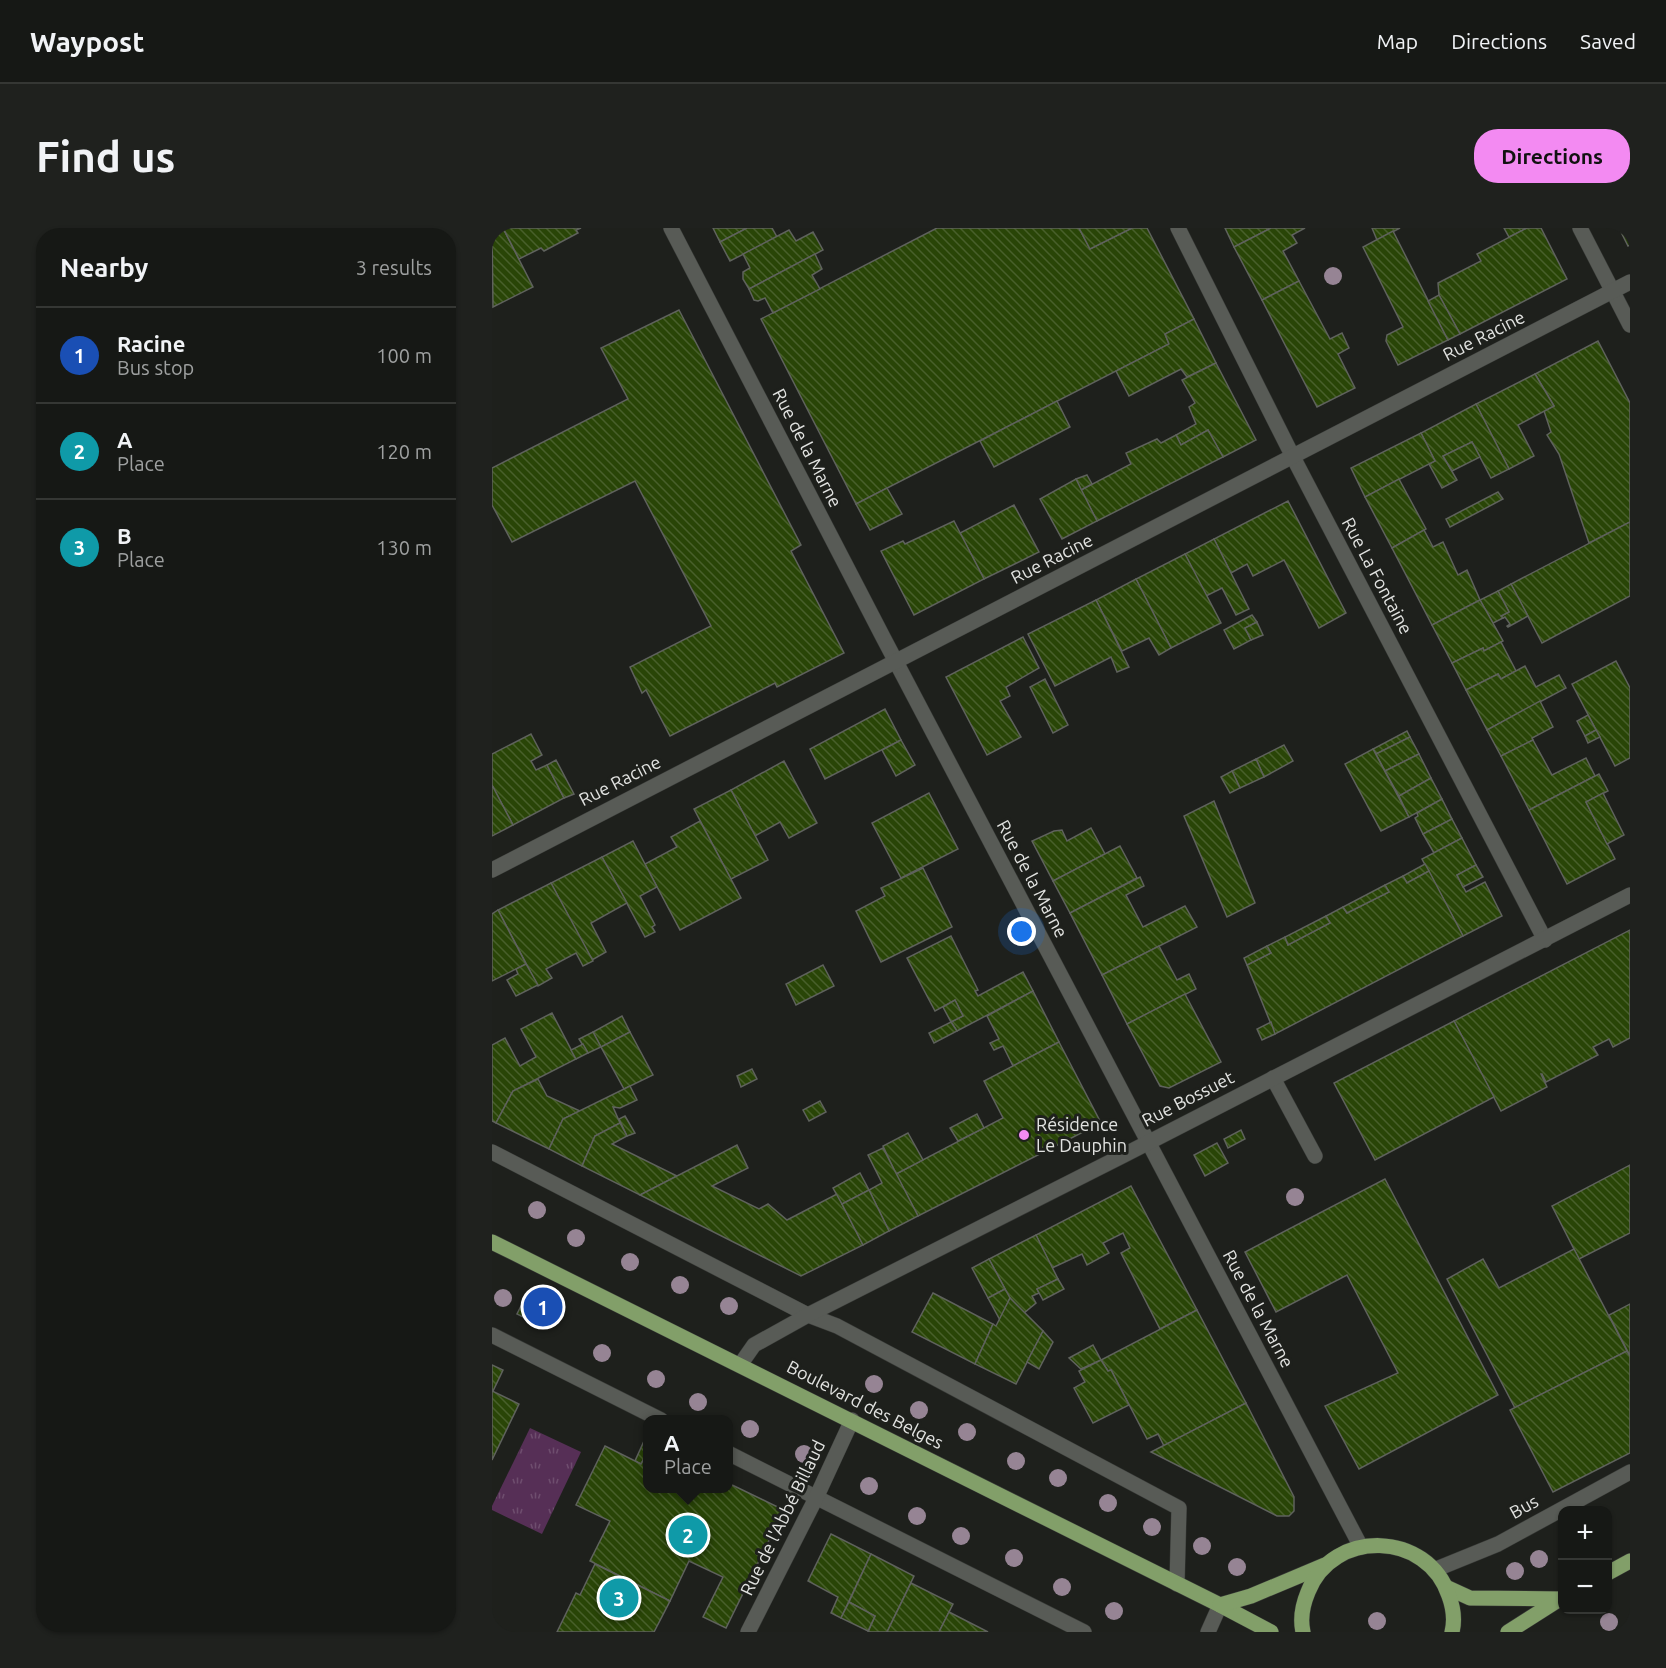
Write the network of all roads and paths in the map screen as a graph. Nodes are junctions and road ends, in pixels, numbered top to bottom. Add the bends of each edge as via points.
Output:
1 (671, 228) edge
2 (1178, 228) edge
3 (1580, 228) edge
4 (1630, 282) edge
5 (1613, 291) junction
6 (1630, 325) edge
7 (1293, 457) junction
8 (896, 662) junction
9 (492, 870) edge
10 (1630, 895) edge
11 (1545, 940) junction
12 (1273, 1078) junction
13 (1147, 1142) junction
14 (492, 1152) edge
15 (1315, 1156) dead end
16 (492, 1242) edge
17 (808, 1315) junction
18 (492, 1335) edge
19 (740, 1365) junction
20 (653, 1415) edge
21 (852, 1420) junction
22 (733, 1455) edge
23 (1630, 1472) edge
24 (816, 1498) junction
25 (1361, 1547) junction
26 (1630, 1561) edge
27 (1328, 1564) junction
28 (1434, 1570) junction
29 (1612, 1571) edge
30 (1176, 1584) junction
31 (1446, 1587) junction
32 (1558, 1598) edge
33 (1558, 1600) edge
34 (1220, 1605) junction
35 (748, 1632) edge
36 (1084, 1632) edge
37 (1208, 1632) edge
38 (1271, 1632) edge
39 (1303, 1632) edge
40 (1452, 1632) edge
41 (1508, 1632) edge

1 - 8 street, Rue de la Marne
2 - 7 street, Rue La Fontaine
3 - 5 street
4 - 5 street, Rue Racine
5 - 6 street
5 - 7 street, Rue Racine
7 - 8 street, Rue Racine
7 - 11 street, Rue La Fontaine
8 - 9 street, Rue Racine
8 - 13 street, Rue de la Marne
10 - 11 street, Rue Bossuet
11 - 12 street, Rue Bossuet
12 - 13 street, Rue Bossuet
12 - 15 street
13 - 17 street, Rue Bossuet
13 - 25 street, Rue de la Marne
14 - 17 street
16 - 19 main road, Boulevard des Belges
17 - 19 street, Rue Bossuet via 754,1345
17 - 30 street via 837,1326 1179,1508
18 - 20 street
19 - 21 main road, Boulevard des Belges
21 - 24 street, Rue de l'Abbé Billaud
21 - 30 main road, Boulevard des Belges
22 - 24 street
23 - 28 street, Bus via 1498,1544
24 - 35 street, Rue de l'Abbé Billaud
24 - 36 street
25 - 27 main road
25 - 28 main road via 1401,1548
26 - 29 main road
27 - 34 main road
27 - 39 main road via 1312,1582 1303,1604
28 - 31 main road
30 - 34 main road, Boulevard des Belges
31 - 32 main road via 1470,1598
31 - 40 main road via 1452,1607
33 - 41 main road
34 - 37 street
34 - 38 main road, Boulevard des Belges

